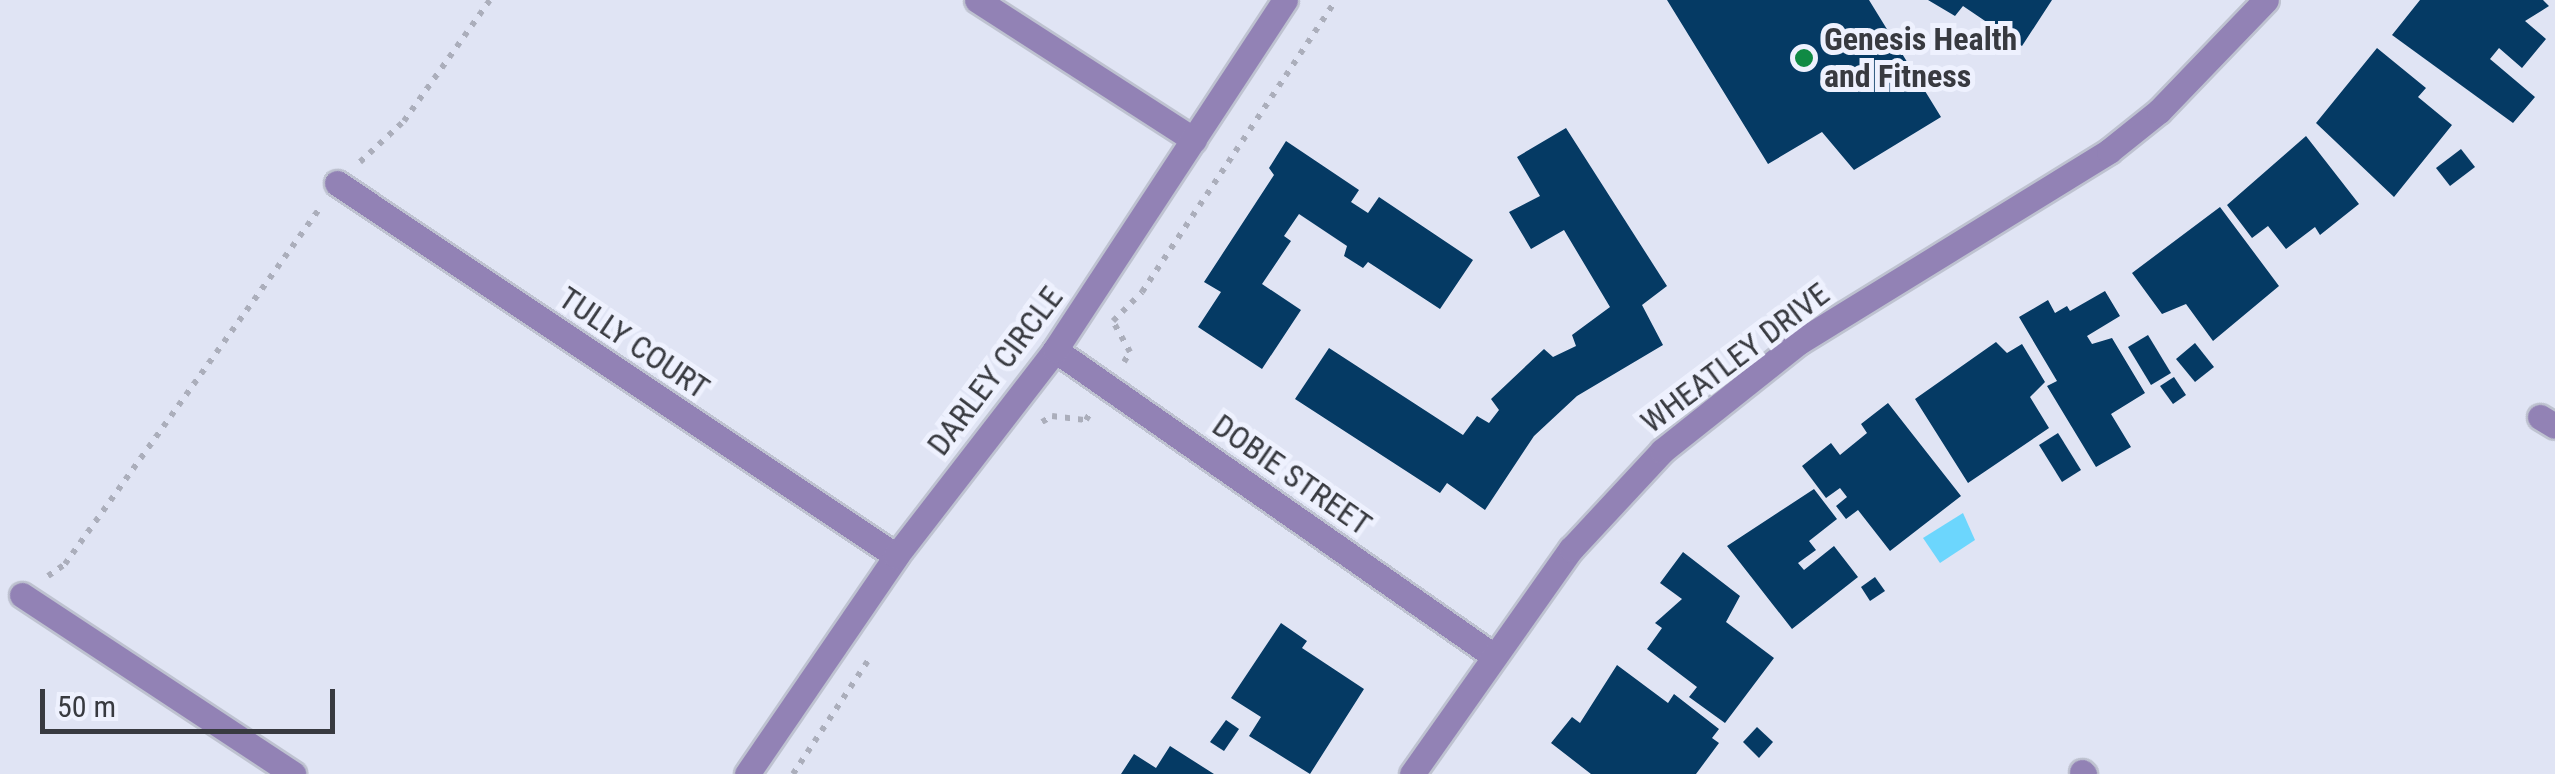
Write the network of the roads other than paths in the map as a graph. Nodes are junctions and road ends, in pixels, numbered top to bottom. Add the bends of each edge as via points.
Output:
1 (977, 0) edge
2 (1285, 0) edge
3 (2266, 0) edge
4 (1194, 140) junction
5 (337, 183) road end
6 (1055, 350) junction
7 (896, 556) junction
8 (22, 594) road end
9 (1490, 654) junction
10 (293, 774) edge
11 (747, 774) edge
12 (1412, 774) edge

1 - 4 street
2 - 4 street, DARLEY CIRCLE
3 - 9 street, WHEATLEY DRIVE via 2159,111 2110,151 1799,342 1662,451 1571,549
4 - 6 street, DARLEY CIRCLE
5 - 7 street, TULLY COURT
6 - 7 street, DARLEY CIRCLE
6 - 9 street, DOBIE STREET
7 - 11 street, DARLEY CIRCLE
8 - 10 street
9 - 12 street, WHEATLEY DRIVE

